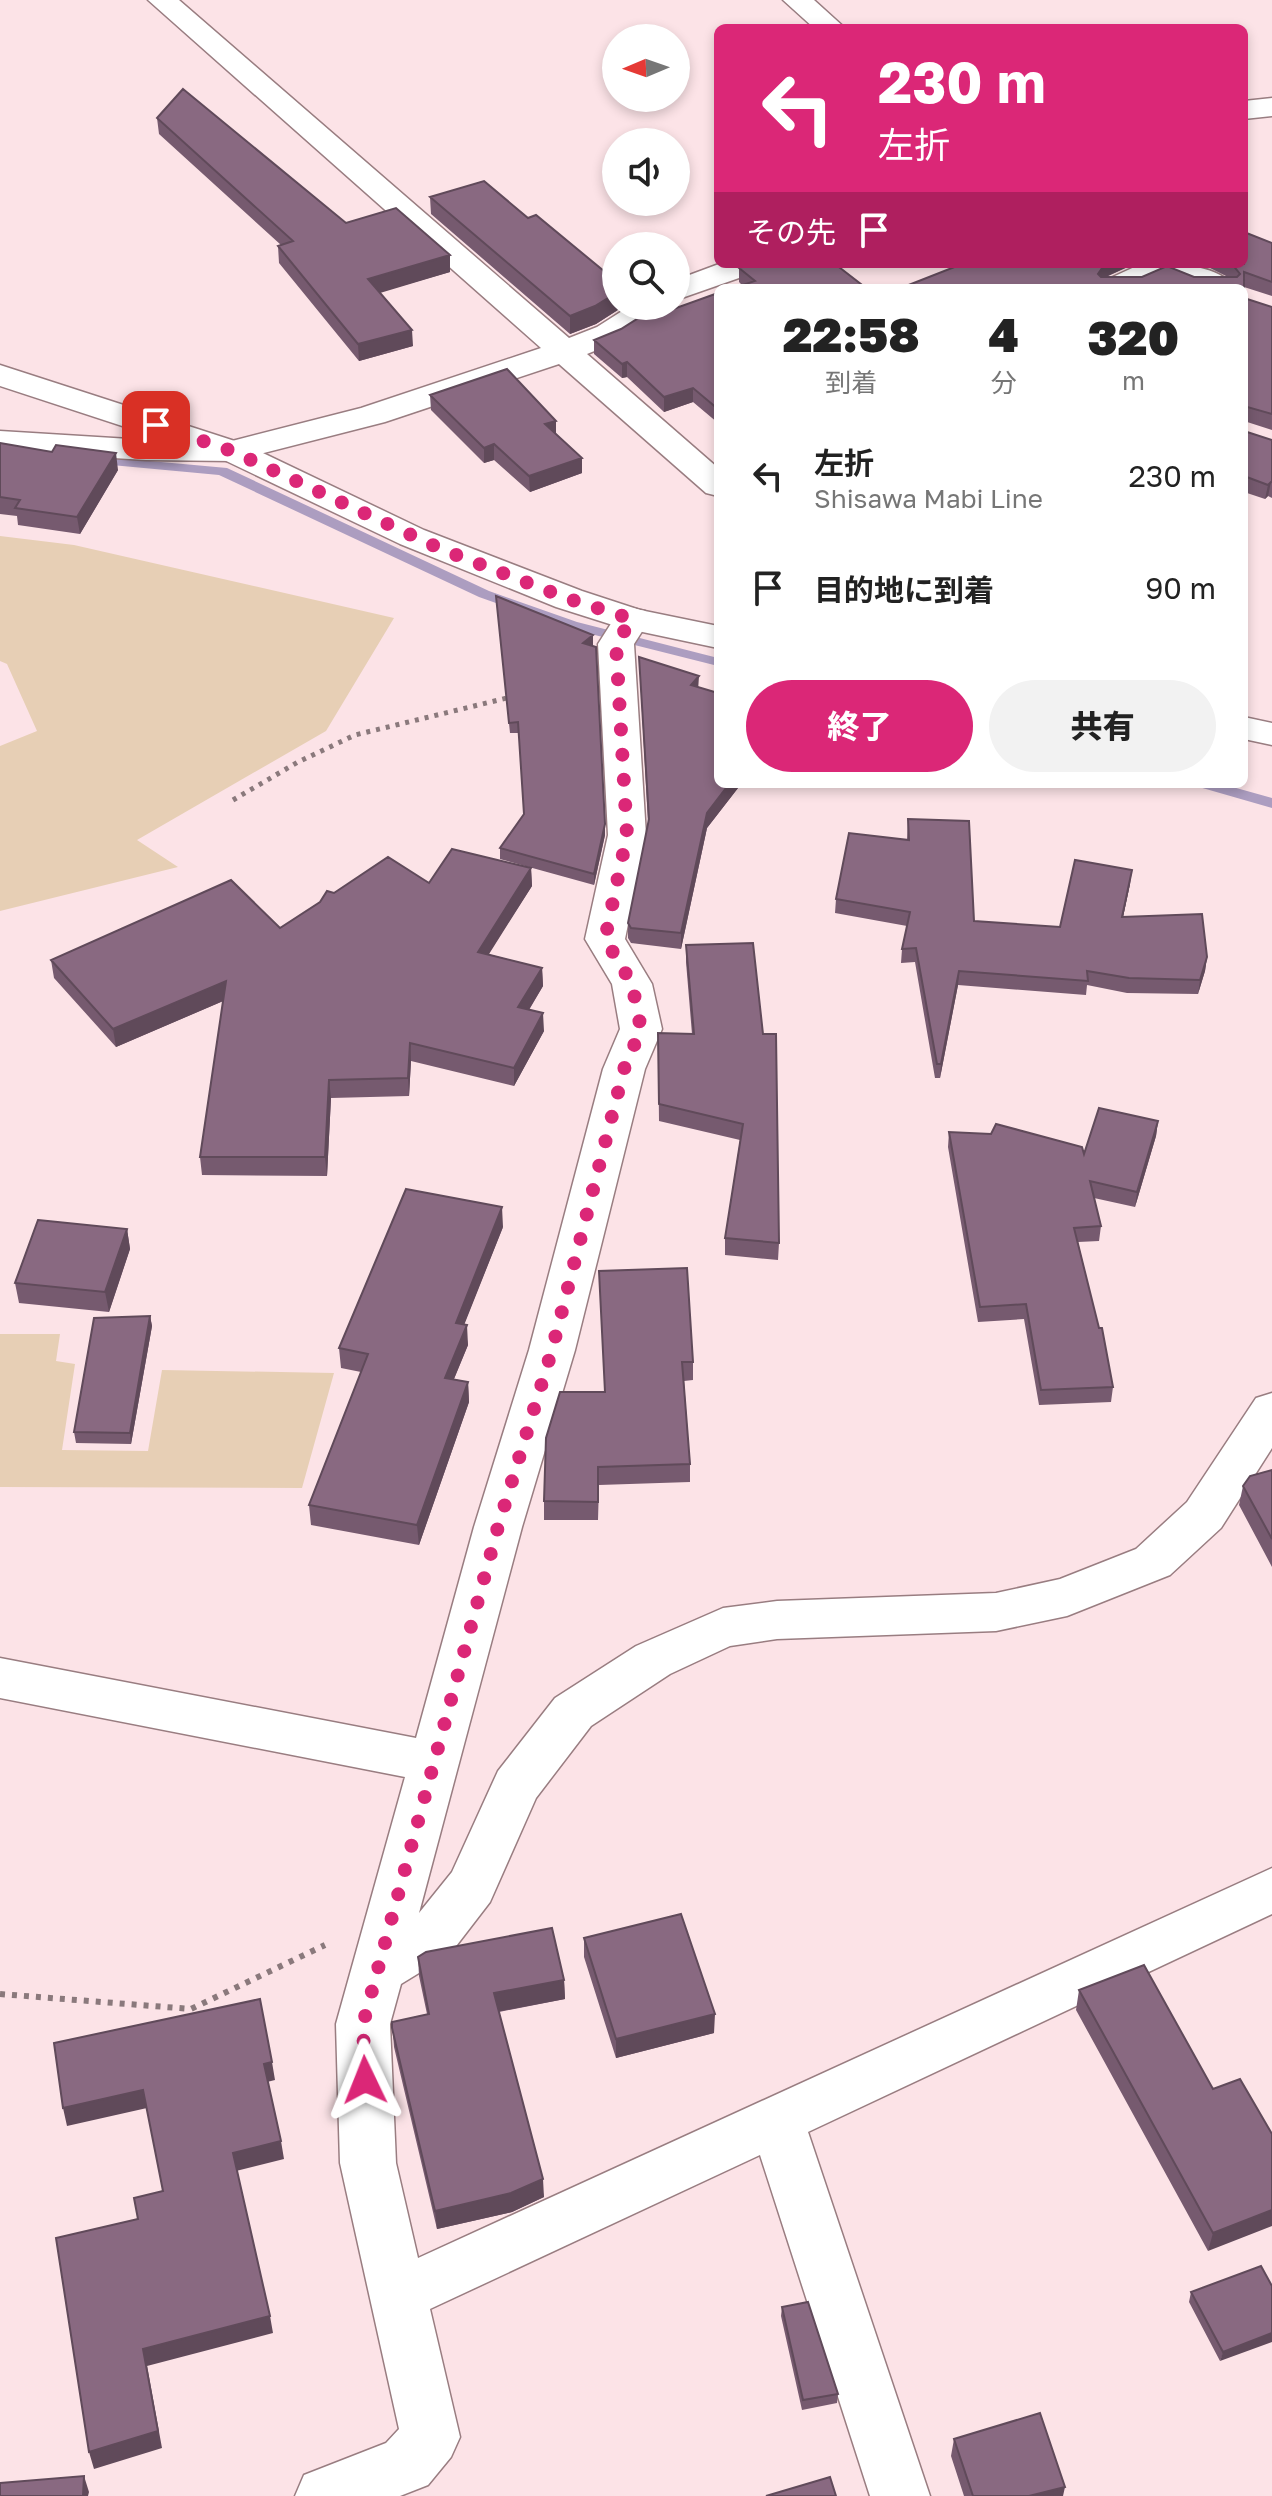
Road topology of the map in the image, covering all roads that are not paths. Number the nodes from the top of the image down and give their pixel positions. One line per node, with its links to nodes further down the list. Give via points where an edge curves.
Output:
1 (162, 0): 13 (street)
2 (797, 0): 3 (street)
3 (826, 24)
4 (1272, 107): 5 (street)
5 (1248, 110)
6 (737, 268): 11 (street)
7 (1158, 268): 9 (street)
8 (1171, 268): 10 (street)
9 (1124, 284)
10 (1209, 284)
11 (690, 286)
12 (630, 320): 13 (street)
13 (566, 351): 16 (street, via 373,415); 17 (street)
14 (0, 375): 16 (street)
15 (0, 441): 16 (street)
16 (232, 451): 18 (street, via 412,537 569,599)
17 (714, 482)
18 (624, 632): 19 (street); 22 (street, via 627,835 605,939 632,984 641,1029 624,1069 552,1350)
19 (714, 637)
20 (1272, 1410): 24 (street, via 1194,1525 1153,1562 1067,1597 996,1612 777,1620 723,1628 653,1660 573,1712 516,1786 472,1886 431,1938)
21 (0, 1678): 22 (street)
22 (434, 1762): 24 (street)
23 (1272, 1890): 25 (street)
24 (377, 1970): 26 (street, via 363,2024 368,2163)
25 (776, 2120): 26 (street); 28 (street)
26 (399, 2295): 27 (street, via 430,2437 407,2464)
27 (325, 2496)
28 (900, 2496)

